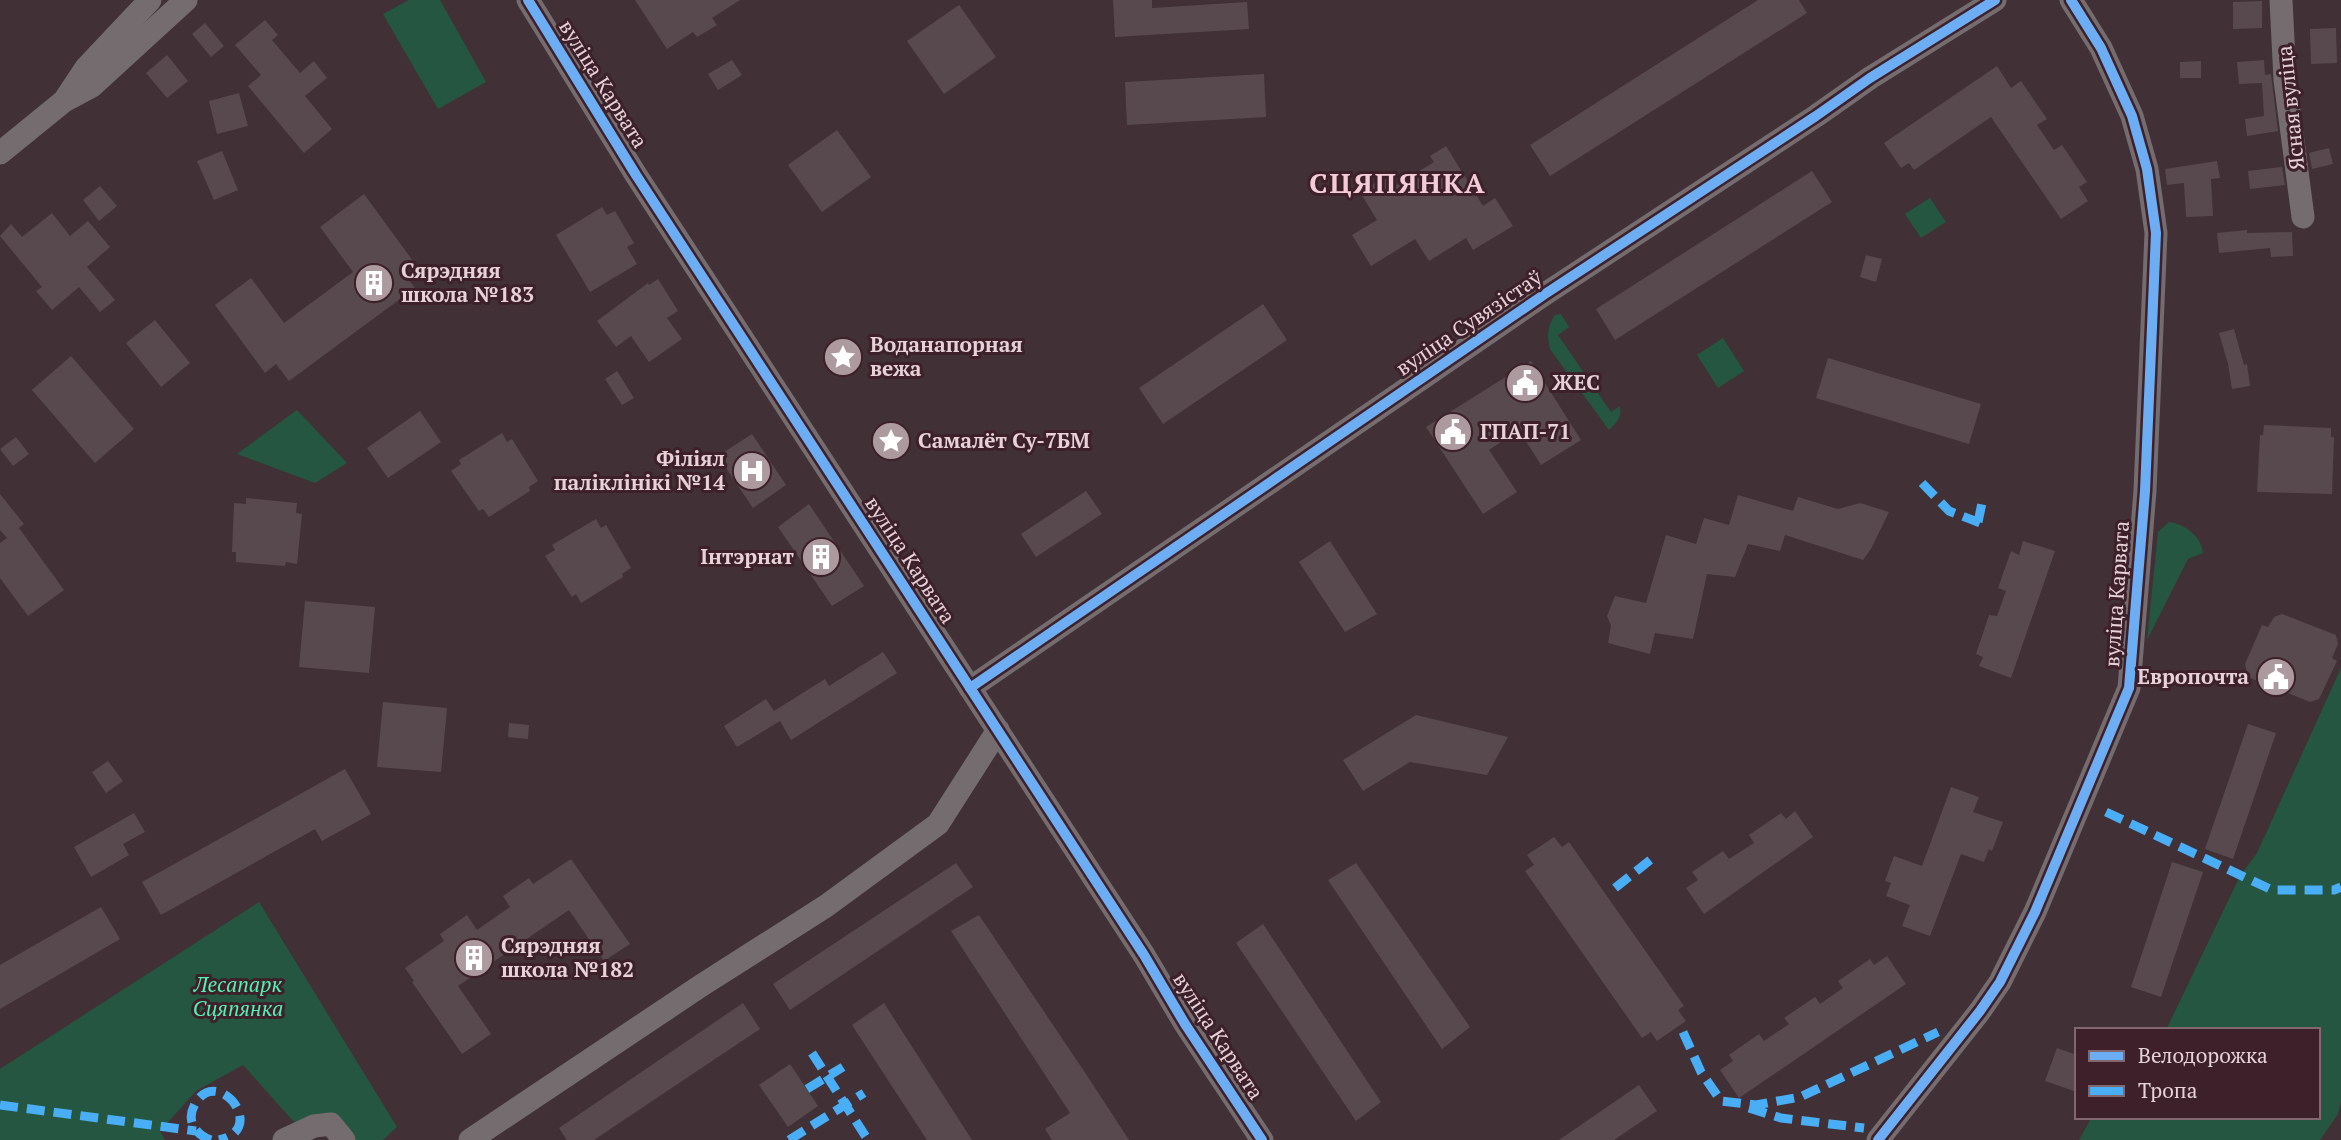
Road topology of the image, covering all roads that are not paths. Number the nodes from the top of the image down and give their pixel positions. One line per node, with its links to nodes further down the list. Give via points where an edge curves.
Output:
1 (150, 0): 7 (street, via 86,68)
2 (186, 0): 7 (street, via 92,86)
3 (528, 0): 10 (street, вуліца Карвата, via 635,175)
4 (1995, 0): 10 (street, вуліца Сувязістаў, via 1545,294)
5 (2071, 0): 16 (street, вуліца Карвата, via 2101,48 2132,116 2147,169 2155,233 2145,491 2129,688 2006,972)
6 (2281, 0): 9 (street, Ясная вуліца, via 2285,80)
7 (64, 101): 8 (street)
8 (0, 153)
9 (2303, 217)
10 (970, 688): 11 (street, вуліца Карвата)
11 (998, 730): 14 (street, via 937,824 826,906); 15 (street, вуліца Карвата)
12 (284, 1140): 13 (street, via 314,1125 331,1124)
13 (344, 1140)
14 (470, 1140)
15 (1262, 1140)
16 (1878, 1140)

